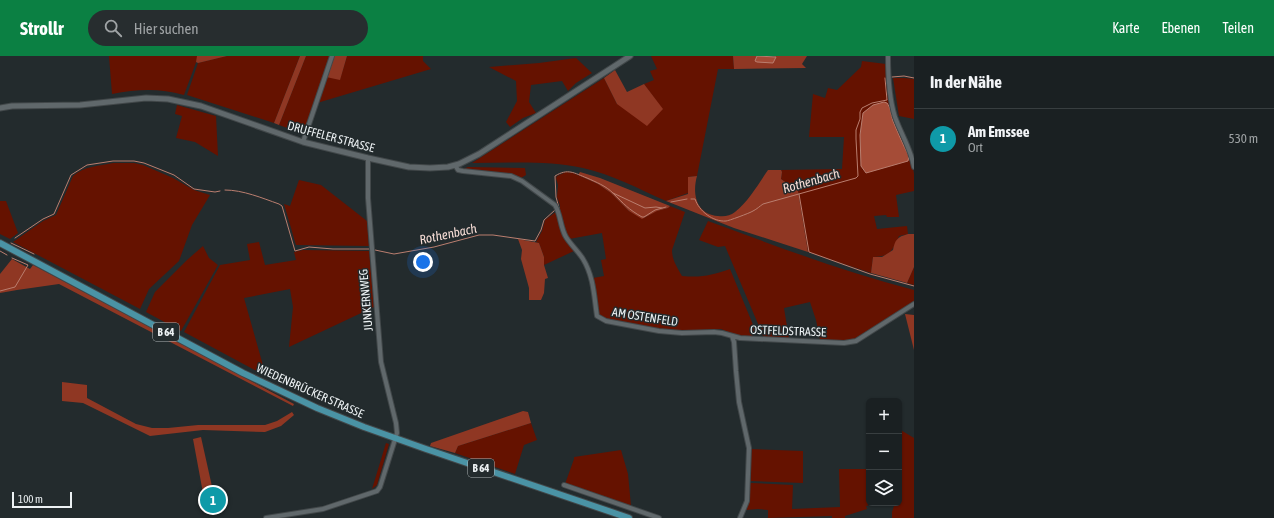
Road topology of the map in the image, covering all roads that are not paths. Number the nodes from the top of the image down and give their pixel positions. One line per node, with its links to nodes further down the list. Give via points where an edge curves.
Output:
1 (332, 56): 5 (street)
2 (630, 56): 7 (street, DRUFFELER STRASSE, via 492,147)
3 (888, 56): 8 (street, via 892,106)
4 (0, 108): 5 (street, DRUFFELER STRASSE, via 80,105 146,98 168,99 201,106)
5 (303, 142): 6 (street, DRUFFELER STRASSE)
6 (368, 158): 7 (street, DRUFFELER STRASSE, via 421,168); 14 (street, JUNKERNWEG, via 368,198 381,362 396,423)
7 (455, 165): 11 (street, AM OSTENFELD, via 462,171 517,178 555,205 565,236 588,268 592,278 597,316 601,319 659,331 722,332)
8 (914, 167)
9 (0, 243): 14 (main road, WIEDENBRÜCKER STRASSE / B 64, via 262,382 334,415)
10 (914, 304): 12 (street, OSTFELDSTRASSE, via 856,341 844,343)
11 (732, 336): 12 (street, AM OSTENFELD); 13 (street)
12 (740, 338): 13 (street, OSTFELDSTRASSE)
13 (734, 342): 19 (street, OSTFELDSTRASSE, via 739,402 748,448 747,501)
14 (395, 438): 16 (street, JUNKERNWEG, via 377,491 323,509); 17 (main road, WIEDENBRÜCKER STRASSE / B 64)
15 (564, 485): 18 (street)
16 (266, 518)
17 (629, 518)
18 (659, 518)
19 (740, 518)

